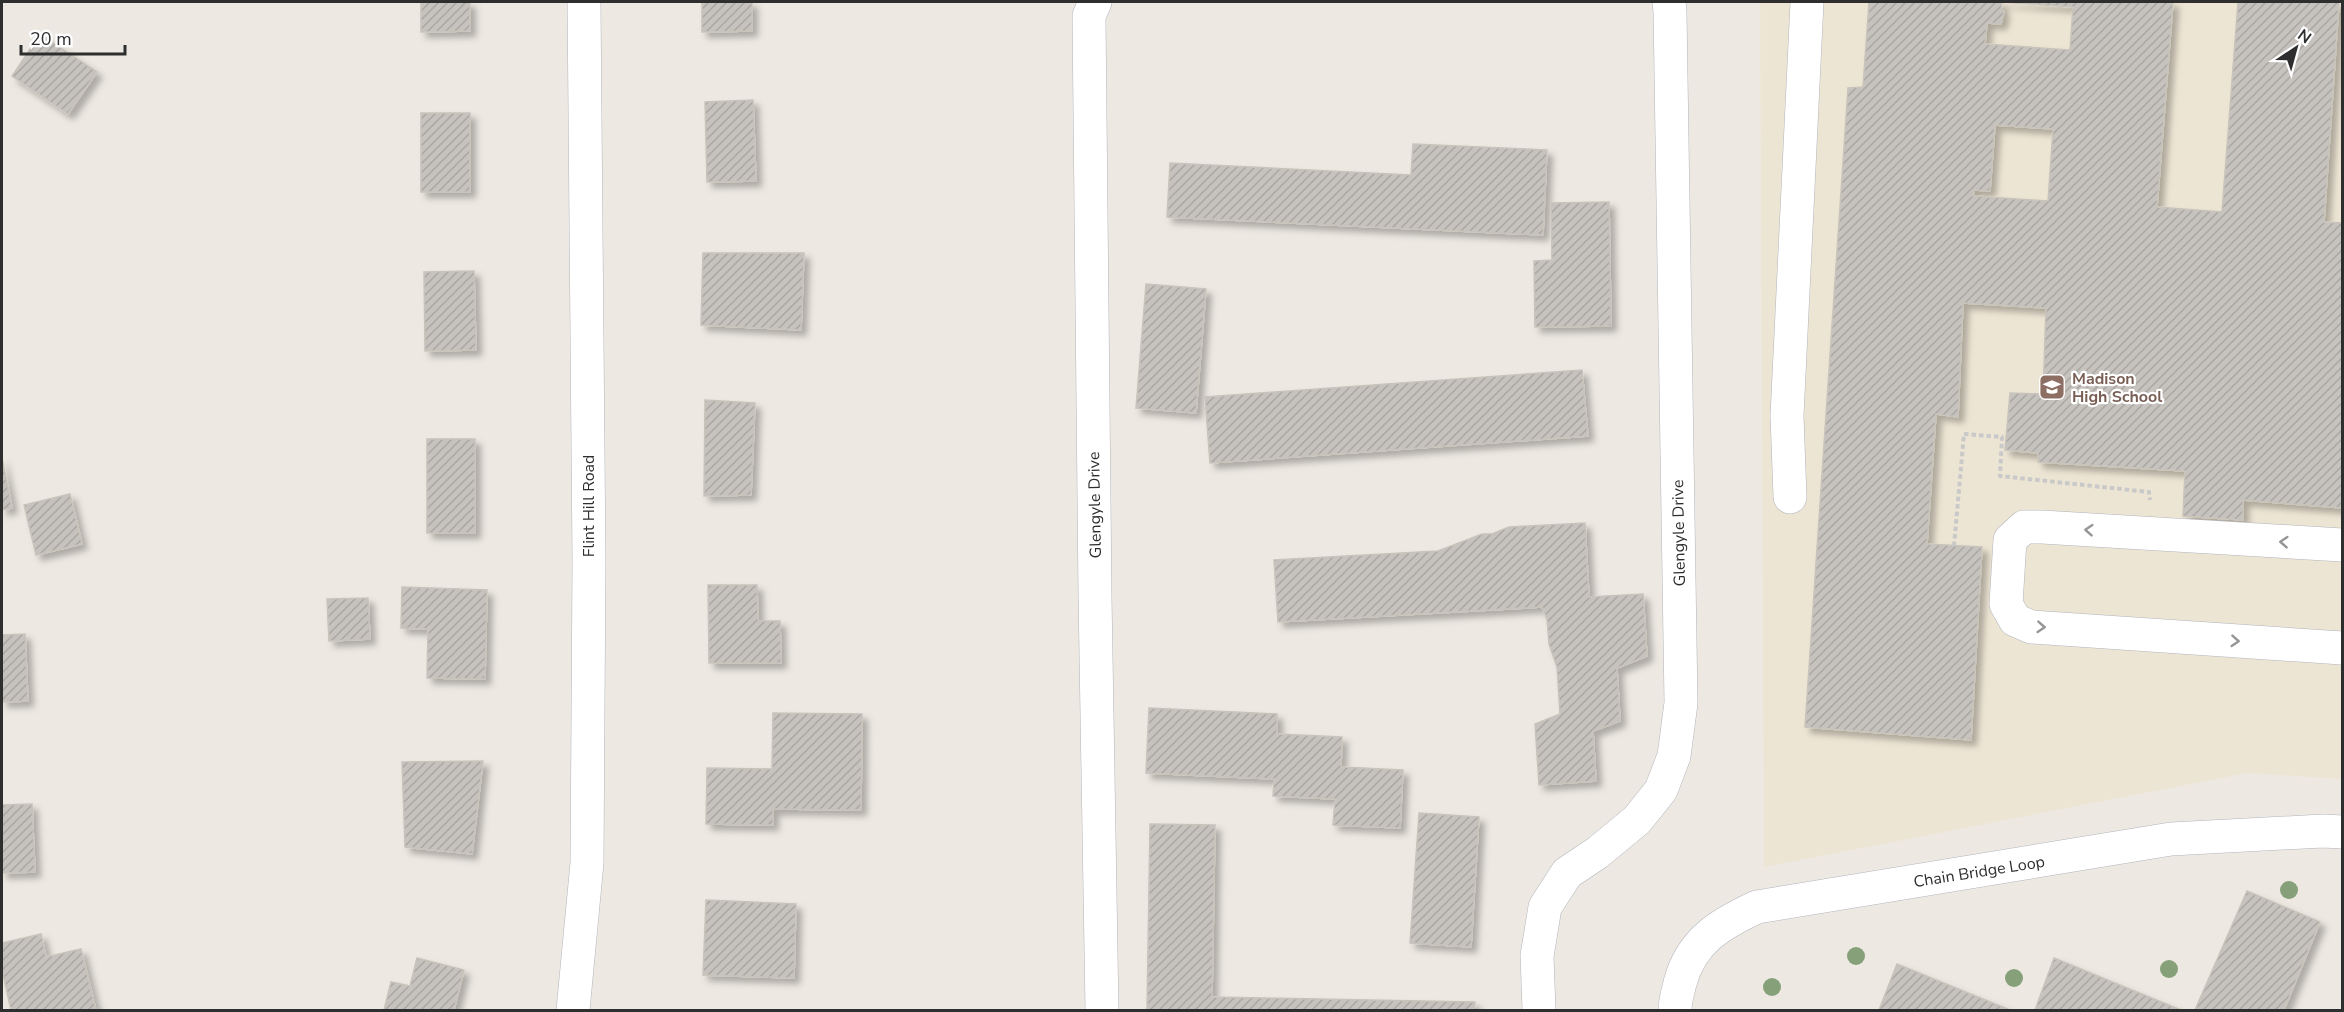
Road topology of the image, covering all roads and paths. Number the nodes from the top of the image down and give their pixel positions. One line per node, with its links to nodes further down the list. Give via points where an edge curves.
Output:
1 (584, 2): 11 (street, Flint Hill Road, via 589,549 587,851)
2 (1095, 2): 12 (street, Glengyle Drive, via 1089,28)
3 (1668, 2): 13 (street, Glengyle Drive, via 1681,703 1674,756 1661,790 1637,820 1567,873 1545,907 1537,956)
4 (1807, 2): 5 (street, via 1787,416)
5 (1790, 497)
6 (2152, 508): 8 (path, via 2149,492 2000,476 2002,437 1964,434)
7 (2343, 545): 9 (street, one-way to 9, via 2024,527 2010,540 2006,604 2015,620 2031,627)
8 (1954, 546)
9 (2343, 648)
10 (2343, 832): 14 (street, Chain Bridge Loop, via 2170,839 1757,907 1725,922 1701,942 1685,965)
11 (573, 1011)
12 (1102, 1011)
13 (1539, 1011)
14 (1676, 1011)

